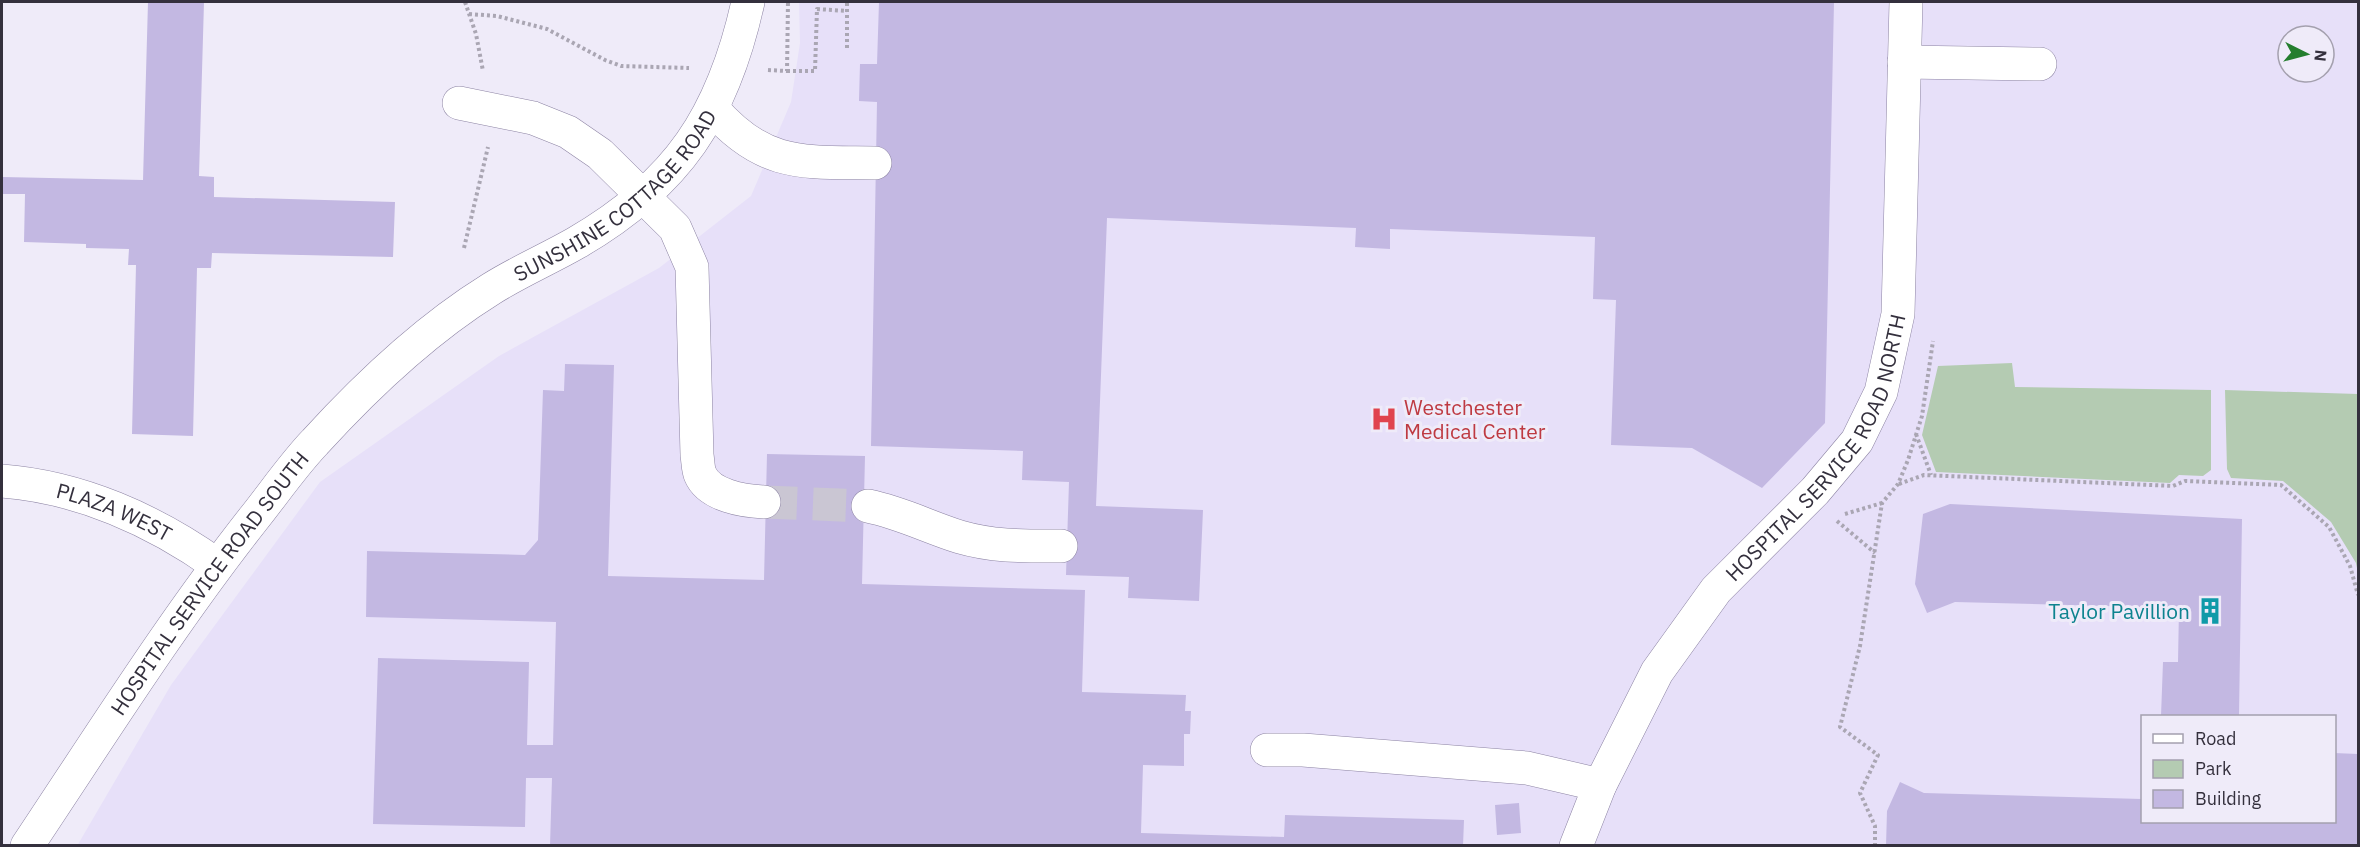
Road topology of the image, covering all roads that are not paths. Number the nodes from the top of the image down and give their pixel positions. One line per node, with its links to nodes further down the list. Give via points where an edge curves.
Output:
1 (747, 2): 6 (street, SUNSHINE COTTAGE ROAD, via 739,43)
2 (1906, 2): 3 (street, HOSPITAL SERVICE ROAD NORTH)
3 (1904, 62): 4 (street); 16 (street, HOSPITAL SERVICE ROAD NORTH, via 1898,314 1881,392 1857,441 1843,458 1704,605 1657,672)
4 (2040, 63)
5 (459, 104): 8 (street, via 533,118 568,132 600,154)
6 (713, 109): 7 (street, via 747,140 789,160); 8 (street, SUNSHINE COTTAGE ROAD, via 671,170)
7 (875, 163)
8 (644, 195): 9 (street, SUNSHINE COTTAGE ROAD, via 578,242 490,289); 11 (street, via 675,228 692,267 700,476 716,490 744,501)
9 (417, 342): 14 (street, HOSPITAL SERVICE ROAD SOUTH, via 312,444)
10 (2, 481): 14 (street, PLAZA WEST, via 72,493 101,503 163,530)
11 (764, 502)
12 (868, 507): 13 (street, via 897,512 958,537 995,546)
13 (1061, 546)
14 (217, 565): 17 (street, HOSPITAL SERVICE ROAD SOUTH)
15 (1267, 750): 16 (street, via 1527,768)
16 (1600, 785): 18 (street, HOSPITAL SERVICE ROAD NORTH)
17 (27, 846)
18 (1576, 846)

